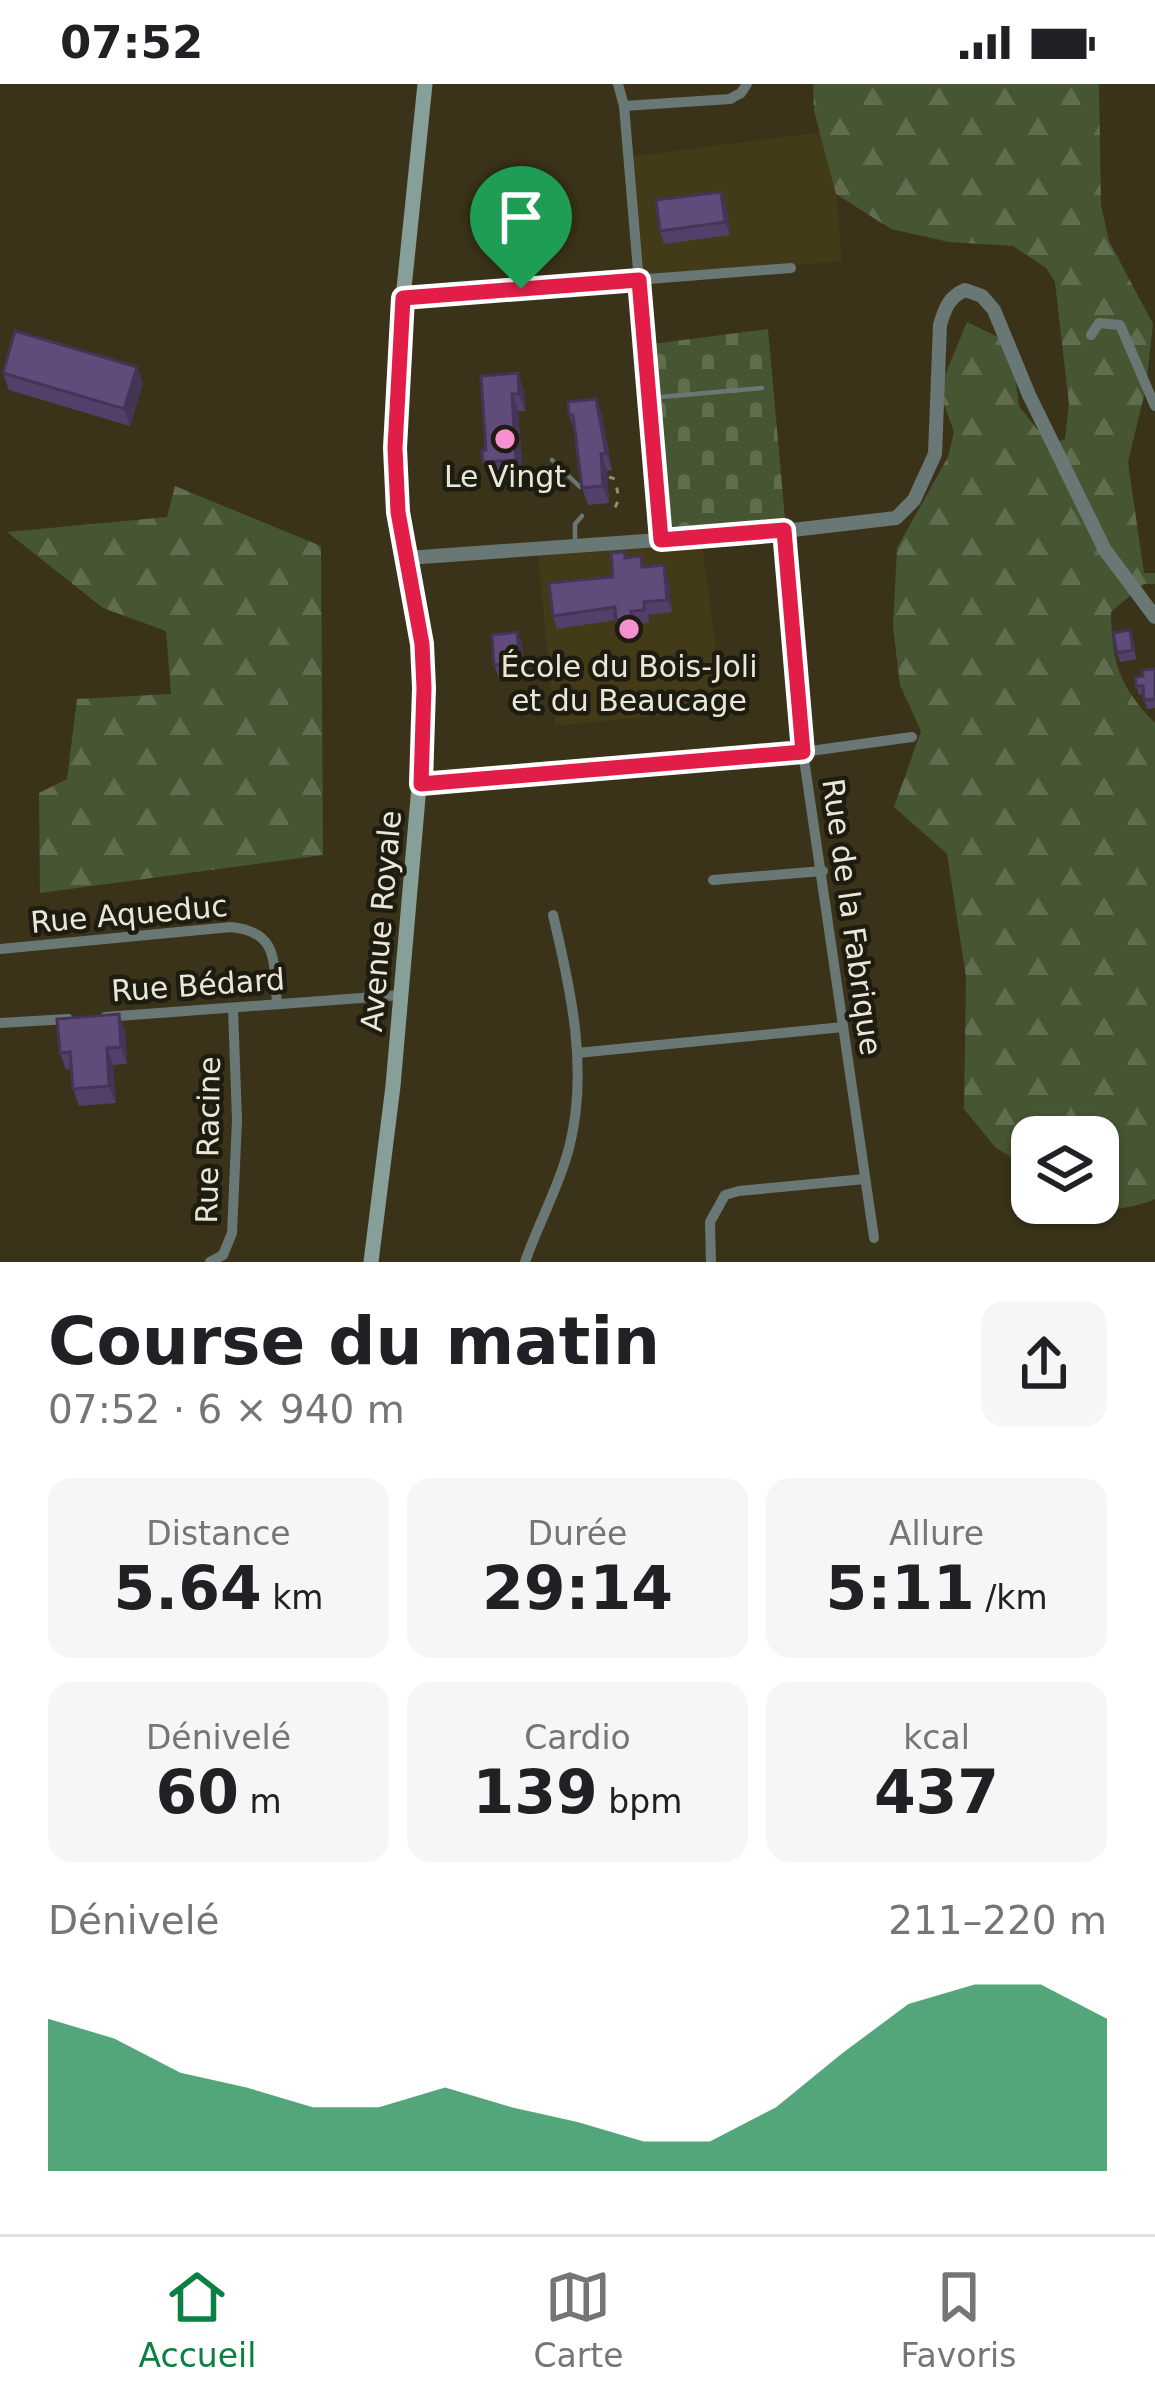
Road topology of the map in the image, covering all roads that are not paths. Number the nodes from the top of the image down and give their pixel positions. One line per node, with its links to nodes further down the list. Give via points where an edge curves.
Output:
1 (425, 84): 7 (main road, Avenue Royale)
2 (618, 84): 4 (street)
3 (747, 84): 4 (street, via 730,98)
4 (624, 106): 6 (street)
5 (791, 268): 6 (street)
6 (639, 280): 7 (street); 10 (street)
7 (403, 298): 18 (main road, Avenue Royale, via 395,448)
8 (1091, 334): 11 (street, via 1099,323 1120,325)
9 (762, 388): 10 (lane)
10 (649, 398): 16 (street)
11 (1155, 406)
12 (552, 460): 13 (lane)
13 (580, 487)
14 (582, 516): 17 (lane, via 574,524)
15 (784, 530): 16 (street); 19 (street, via 876,523 896,518 914,500 935,454 940,325 954,295 965,290 994,310 1105,550); 21 (street, Rue de la Fabrique)
16 (661, 540): 17 (street)
17 (576, 546): 18 (street)
18 (407, 558): 22 (main road, Avenue Royale, via 424,688)
19 (1155, 617)
20 (912, 737): 21 (street)
21 (803, 752): 22 (street); 23 (street, Rue de la Fabrique)
22 (421, 784): 27 (main road, Avenue Royale)
23 (824, 871): 24 (street); 33 (street, Rue de la Fabrique)
24 (713, 880)
25 (553, 915): 34 (street)
26 (0, 949): 28 (street, Rue Aqueduc, via 248,929 272,952)
27 (401, 995): 28 (street, Rue Bédard); 38 (main road, Avenue Royale)
28 (277, 1003): 29 (street, Rue Bédard)
29 (233, 1009): 30 (street, Rue Bédard); 37 (street, Rue Racine, via 232,1234)
30 (96, 1017)
31 (74, 1019): 32 (street, Rue Bédard)
32 (0, 1023)
33 (843, 1027): 34 (street); 35 (street, Rue de la Fabrique)
34 (577, 1053): 39 (street, via 570,1144)
35 (865, 1179): 36 (street, Rue de la Fabrique); 40 (street, via 725,1196 710,1222)
36 (874, 1238)
37 (210, 1262)
38 (371, 1262)
39 (524, 1262)
40 (711, 1262)

